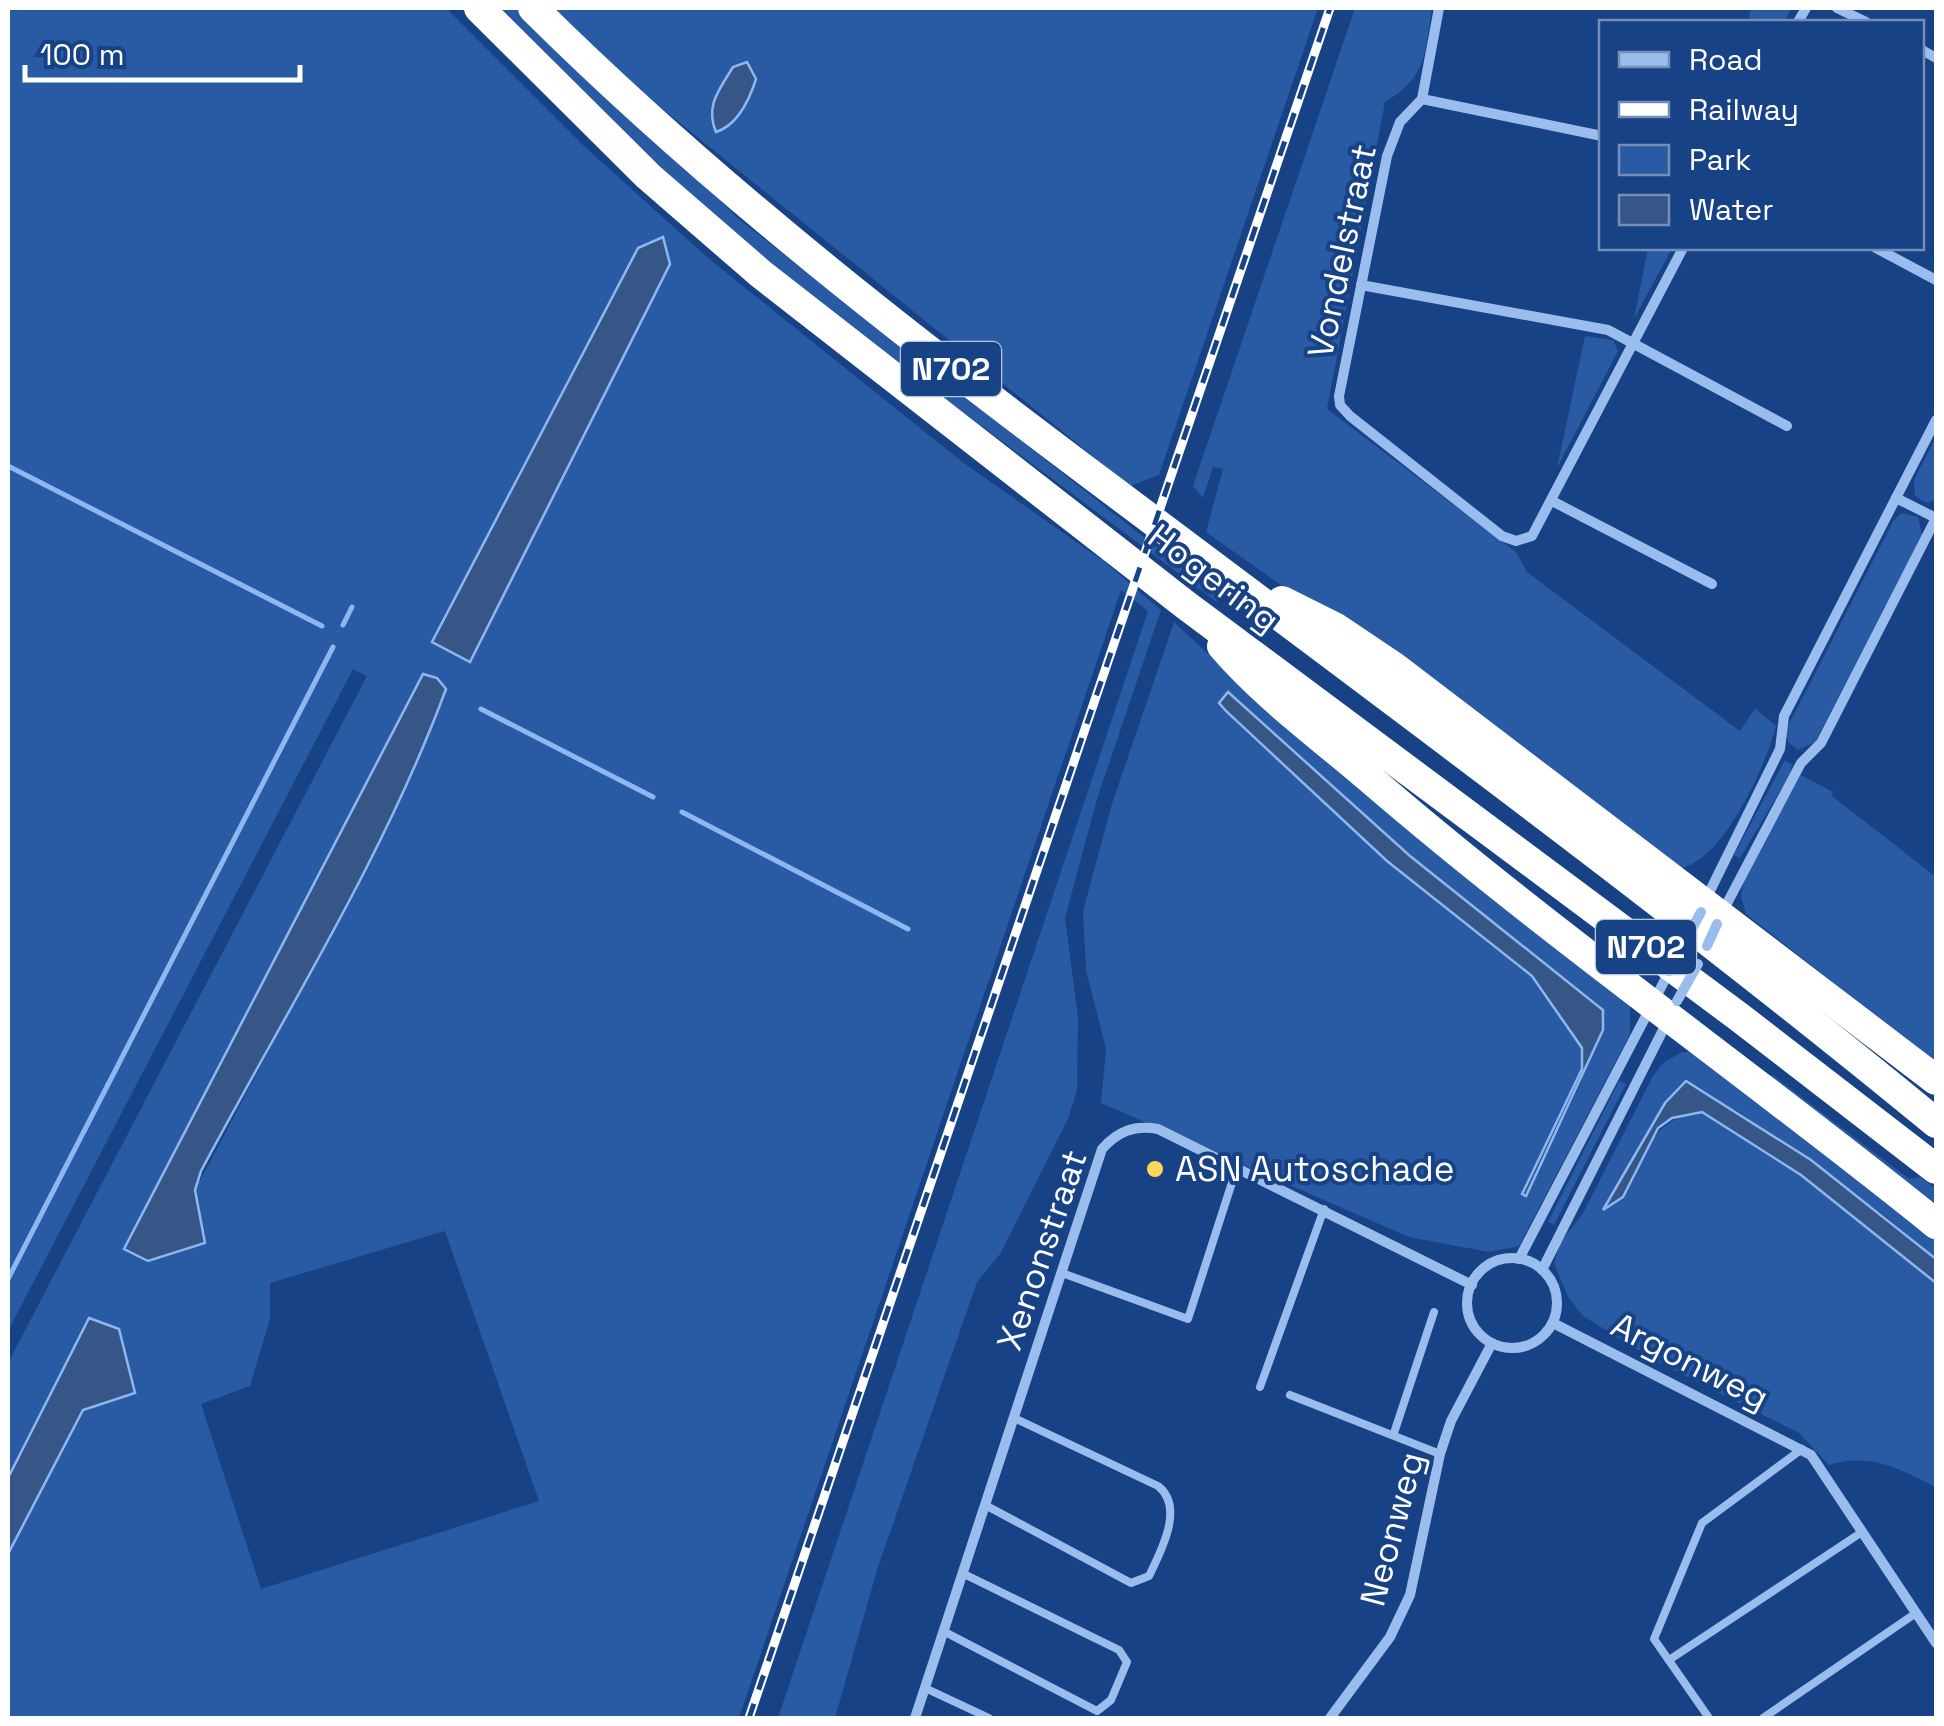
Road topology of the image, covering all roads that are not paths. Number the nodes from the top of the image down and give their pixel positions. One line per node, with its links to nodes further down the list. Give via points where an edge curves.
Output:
1 (478, 8): 20 (highway, Hogering / N702, via 648,176 762,274)
2 (533, 8): 18 (highway, Hogering / N702, via 619,94 751,208)
3 (1439, 8): 6 (street, Vondelstraat)
4 (1836, 8): 5 (street)
5 (1862, 20)
6 (1422, 98): 7 (street); 11 (street, Vondelstraat, via 1400,122 1387,156)
7 (1599, 135)
8 (1682, 250): 12 (street)
9 (1880, 250): 10 (street)
10 (1936, 280)
11 (1361, 285): 12 (street, via 1584,325); 16 (street, Vondelstraat, via 1340,405 1502,536 1532,536)
12 (1634, 342): 14 (street); 16 (street)
13 (1936, 420): 15 (street)
14 (1788, 426)
15 (1896, 498): 17 (street); 21 (street, via 1784,716)
16 (1554, 502): 19 (street)
17 (1936, 518): 22 (street, via 1821,743)
18 (1217, 569): 23 (highway, N702, via 1336,628 1394,667); 26 (highway, Hogering / N702)
19 (1712, 584)
20 (1187, 606): 24 (highway, N702, via 1274,703 1422,826); 28 (highway, Hogering / N702)
21 (1780, 750): 22 (street); 23 (street)
22 (1800, 763): 23 (street)
23 (1710, 915): 24 (street, bridge, via 1698,964); 24 (street, bridge, via 1680,950); 25 (highway, N702)
24 (1666, 1003): 30 (highway, N702); 31 (street); 32 (street)
25 (1936, 1080)
26 (1936, 1123)
27 (1237, 1167): 29 (street, Xenonstraat); 33 (street, Xenonstraat, via 1158,1129 1113,1137 1102,1149); 33 (lane, via 1188,1318)
28 (1936, 1169)
29 (1324, 1209): 34 (street, Xenonstraat); 38 (lane)
30 (1936, 1224)
31 (1519, 1259): 32 (street); 34 (street, via 1496,1261)
32 (1542, 1270): 36 (street, via 1556,1294)
33 (1062, 1273): 40 (street, Xenonstraat)
34 (1472, 1284): 37 (street, via 1470,1318)
35 (1434, 1312): 41 (lane)
36 (1553, 1323): 37 (street, via 1527,1346); 42 (street, Argonweg)
37 (1492, 1344): 43 (street, Neonweg)
38 (1260, 1387)
39 (1290, 1395): 41 (lane)
40 (1014, 1418): 44 (street, Xenonstraat); 44 (lane, via 1158,1486 1170,1497 1172,1513 1149,1576 1131,1583)
41 (1394, 1433): 43 (lane)
42 (1802, 1449): 45 (street, Argonweg); 50 (lane, Argonweg, via 1702,1523 1654,1639)
43 (1440, 1454): 54 (street, Neonweg, via 1410,1594 1390,1637)
44 (985, 1505): 46 (street, Xenonstraat)
45 (1862, 1532): 47 (street, Argonweg); 50 (lane)
46 (962, 1573): 48 (street, Xenonstraat); 48 (lane, via 1119,1650 1126,1662 1111,1700 1097,1711)
47 (1916, 1613): 49 (street, Argonweg); 56 (lane)
48 (943, 1631): 51 (street, Xenonstraat)
49 (1936, 1642)
50 (1669, 1660): 55 (lane, Argonweg)
51 (925, 1688): 52 (street, Xenonstraat); 53 (lane)
52 (915, 1718)
53 (989, 1718)
54 (1330, 1718)
55 (1709, 1718)
56 (1763, 1718)

